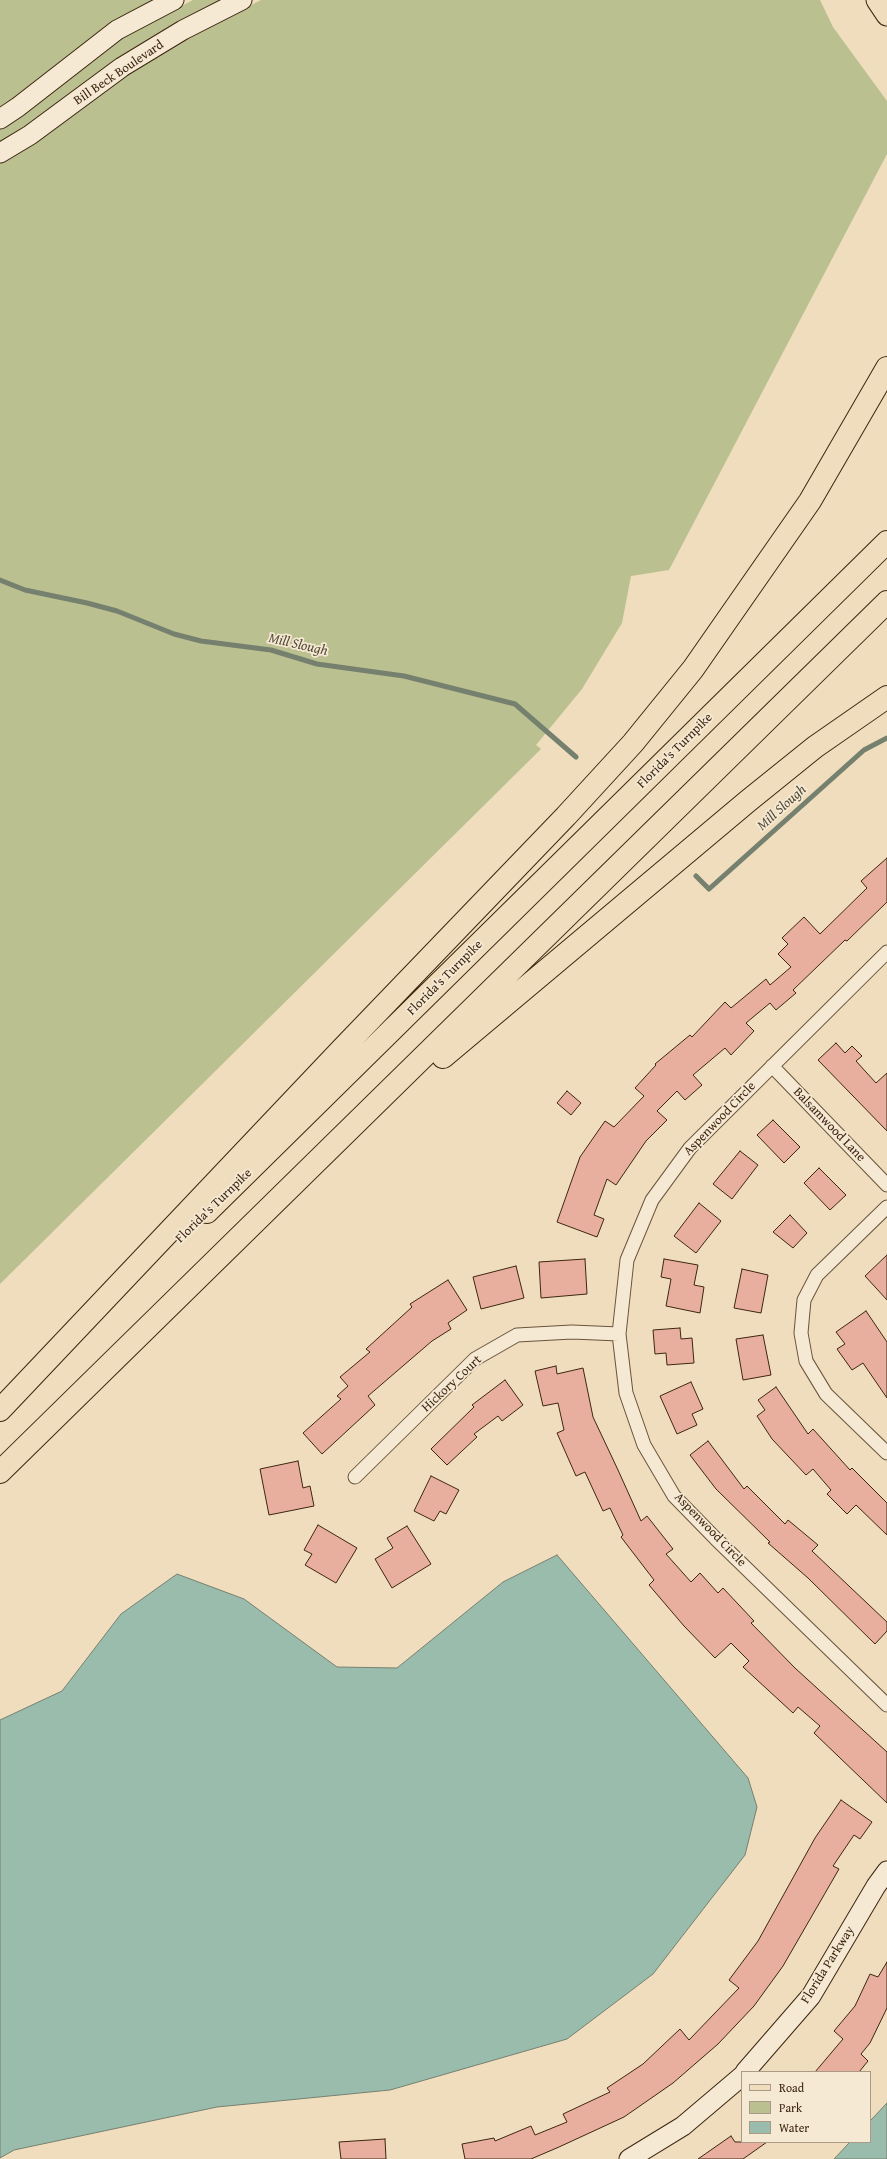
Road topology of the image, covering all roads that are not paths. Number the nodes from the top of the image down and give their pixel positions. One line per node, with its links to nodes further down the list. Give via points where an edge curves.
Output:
1 (174, 0): 5 (street, via 117,30)
2 (877, 0): 4 (main road)
3 (239, 1): 6 (street, Bill Beck Boulevard, via 183,30 122,68 30,135)
4 (887, 15)
5 (0, 119)
6 (0, 153)
7 (887, 368): 17 (highway, via 810,501 693,669 633,743)
8 (887, 542): 17 (highway, Florida's Turnpike, via 248,1172)
9 (887, 602): 13 (highway)
10 (887, 697): 13 (highway, via 815,747 447,1053)
11 (887, 952): 12 (street, Aspenwood Circle)
12 (772, 1066): 14 (street, Balsamwood Lane); 16 (street, Aspenwood Circle, via 690,1148 652,1200 627,1260)
13 (362, 1118): 19 (highway)
14 (887, 1185)
15 (887, 1208): 18 (street, via 817,1276 804,1300 801,1333 806,1361 826,1394)
16 (619, 1334): 20 (street, Hickory Court, via 572,1332 516,1336 475,1359); 21 (street, Aspenwood Circle, via 626,1393 644,1445 674,1496)
17 (0, 1412)
18 (887, 1453)
19 (0, 1472)
20 (355, 1477)
21 (887, 1705)
22 (887, 1871): 23 (street, Florida Parkway, via 811,1996)
23 (746, 2071)
24 (741, 2077): 25 (street, via 683,2126)
25 (629, 2159)

